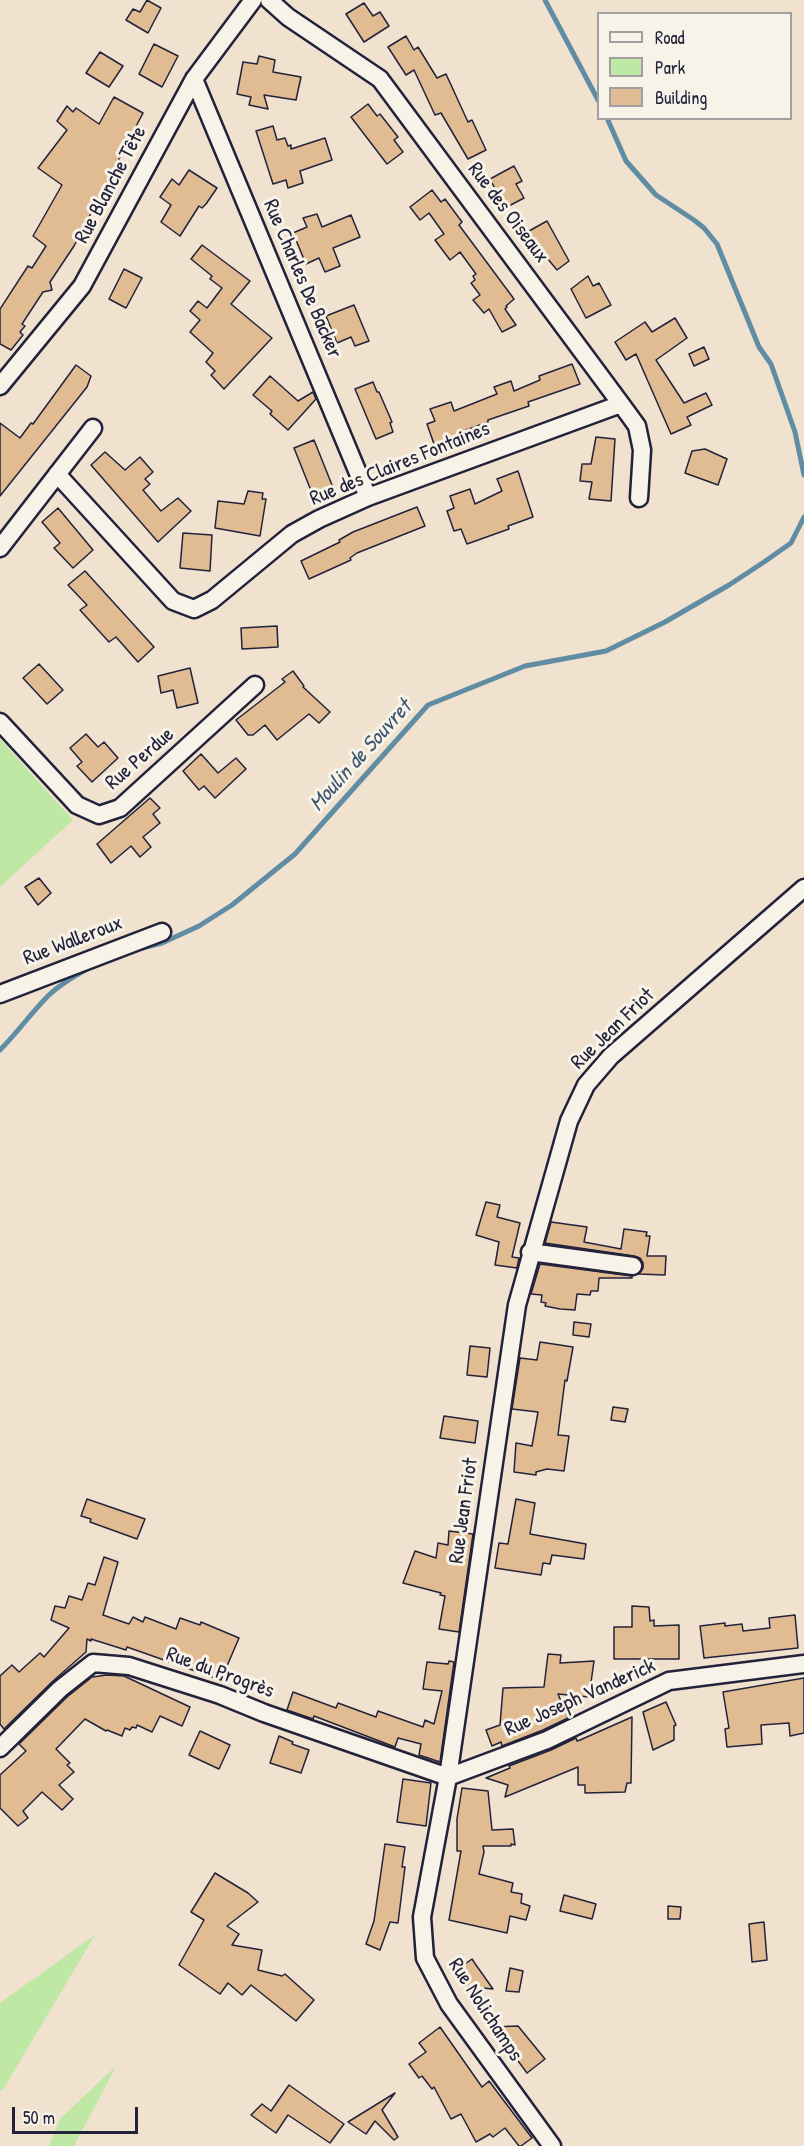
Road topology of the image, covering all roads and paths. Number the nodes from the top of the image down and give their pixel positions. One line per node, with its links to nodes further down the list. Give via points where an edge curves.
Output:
1 (253, 0): 3 (street, Rue Blanche Tête)
2 (268, 0): 5 (street, Rue des Oiseaux, via 380,80)
3 (194, 79): 4 (street, Rue Blanche Tête, via 82,286); 8 (street, Rue Charles De Backer)
4 (0, 386)
5 (621, 404): 8 (street, Rue des Claires Fontaines); 9 (street, Rue des Oiseaux, via 637,426 642,450)
6 (93, 428): 7 (street)
7 (57, 474): 8 (street, Rue des Claires Fontaines, via 173,601 194,609 212,600 292,534); 10 (street)
8 (368, 497)
9 (639, 498)
10 (0, 548)
11 (255, 685): 12 (street, Rue Perdue, via 120,808 99,815 77,805)
12 (0, 722)
13 (804, 888): 16 (street, Rue Jean Friot, via 611,1056 586,1084 569,1121)
14 (162, 932): 15 (street, Rue Walleroux)
15 (0, 994)
16 (530, 1252): 17 (street); 20 (street, Rue Jean Friot, via 517,1305)
17 (633, 1266)
18 (804, 1664): 20 (street, Rue Joseph Vanderick, via 669,1681 547,1740)
19 (0, 1748): 20 (street, Rue du Progrès, via 60,1689 93,1663 129,1666 220,1695)
20 (448, 1777): 21 (street, Rue Nolichamps, via 422,1917 425,1958 449,2004)
21 (552, 2146)

